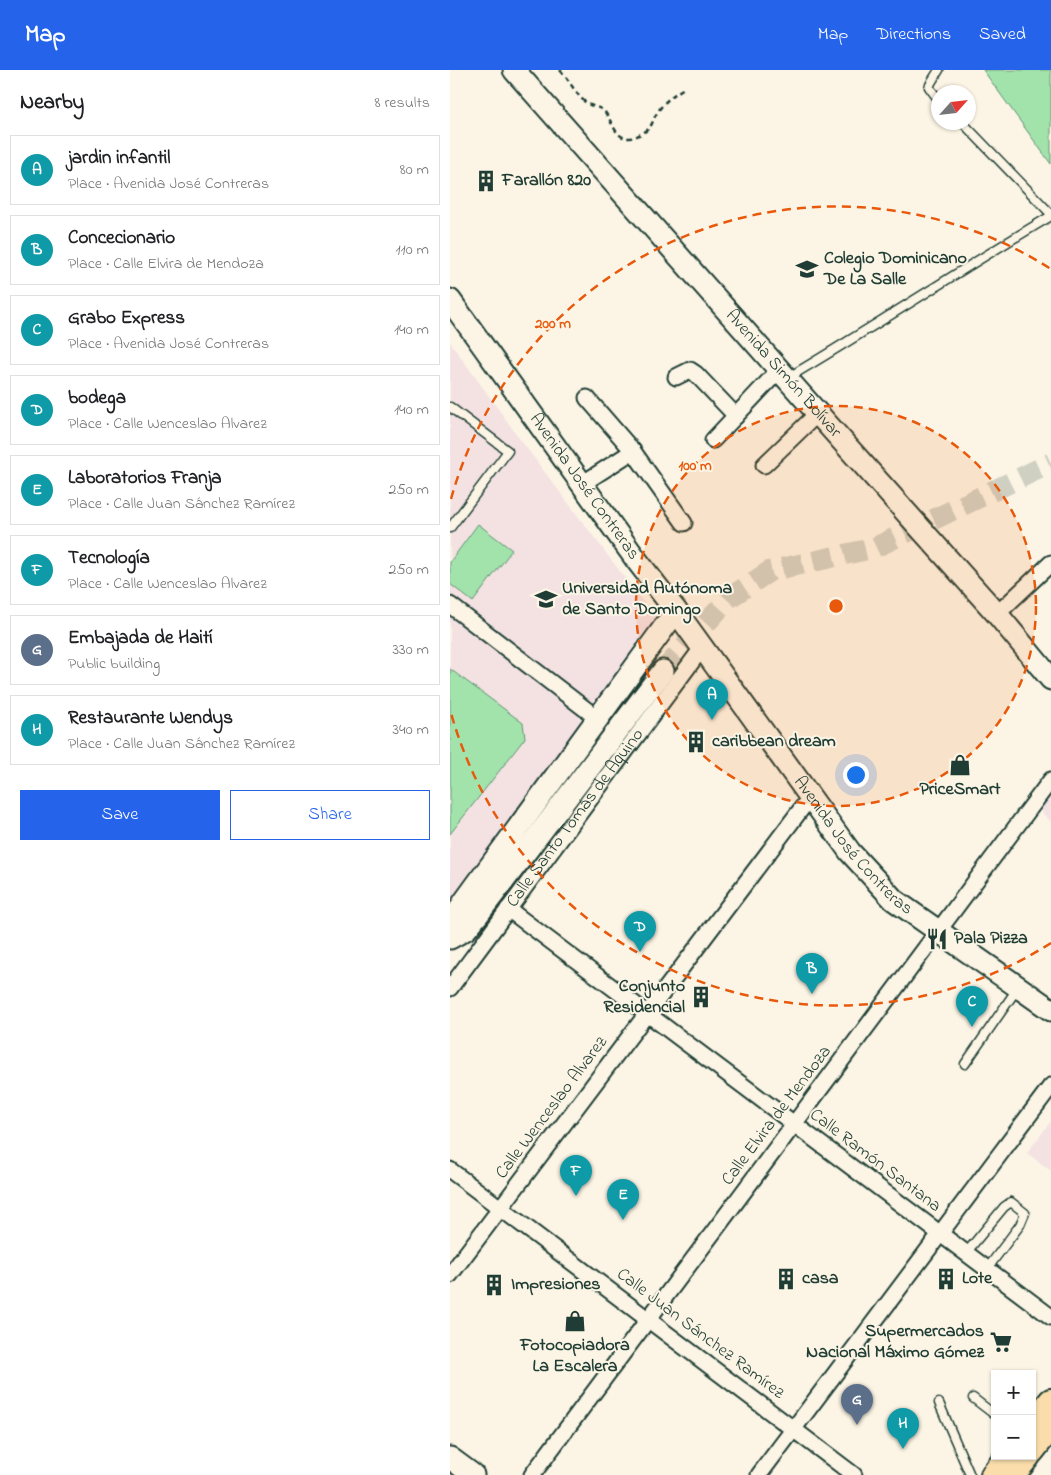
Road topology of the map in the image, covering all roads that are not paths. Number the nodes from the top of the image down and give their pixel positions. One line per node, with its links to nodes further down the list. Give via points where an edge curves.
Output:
1 (514, 70): 7 (main road, Avenida Simón Bolívar)
2 (939, 70): 3 (lane)
3 (931, 88)
4 (970, 130): 5 (lane)
5 (1051, 215): 7 (lane, via 830,353)
6 (450, 300): 16 (main road, Avenida José Contreras)
7 (783, 374): 11 (main road, Avenida Simón Bolívar); 12 (street)
8 (676, 377): 12 (street, via 690,370)
9 (587, 398): 14 (street)
10 (450, 407): 18 (lane, via 508,451)
11 (818, 413): 15 (street); 22 (main road, Avenida Simón Bolívar)
12 (736, 416): 13 (street)
13 (713, 440)
14 (633, 452): 16 (street); 17 (street)
15 (764, 465)
16 (582, 484): 21 (main road, Avenida José Contreras)
17 (684, 523)
18 (450, 528)
19 (1051, 562): 22 (street)
20 (450, 605): 26 (street)
21 (676, 611): 23 (main road, Avenida José Contreras); 26 (main road)
22 (997, 614): 25 (main road, Avenida Simón Bolívar)
23 (702, 648): 28 (main road, Avenida José Contreras); 29 (street, Calle Santo Tomás de Aquino)
24 (663, 671): 32 (main road, via 480,912 466,929)
25 (1051, 679)
26 (597, 718): 30 (main road)
27 (1051, 780): 31 (street, Calle Elvira de Mendoza)
28 (811, 796): 31 (main road, Avenida José Contreras, via 872,878 894,900); 36 (street, Calle Wenceslao Alvarez)
29 (508, 909): 34 (street, Calle Santo Tomás de Aquino); 36 (street, Calle Ramón Santana)
30 (450, 926)
31 (939, 931): 33 (main road, Avenida José Contreras); 39 (street, Calle Elvira de Mendoza)
32 (450, 938)
33 (1018, 987): 35 (main road, Avenida José Contreras); 37 (lane)
34 (450, 988)
35 (1051, 1010)
36 (647, 1013): 39 (street, Calle Ramón Santana); 41 (street, Calle Wenceslao Alvarez)
37 (965, 1064)
38 (1051, 1086): 42 (street)
39 (794, 1124): 42 (street, Calle Ramón Santana); 47 (street, Calle Elvira de Mendoza)
40 (450, 1170): 41 (street, Calle Juan Sánchez Ramírez)
41 (501, 1208): 45 (street, Calle Wenceslao Alvarez); 47 (street, Calle Juan Sánchez Ramírez)
42 (940, 1233): 43 (street, Calle Ramón Santana); 54 (street)
43 (966, 1253): 44 (street, Calle Ramón Santana); 44 (lane, via 1004,1207 1012,1202 1025,1213)
44 (987, 1268): 46 (street, Calle Ramón Santana)
45 (450, 1276)
46 (1051, 1317)
47 (648, 1320): 54 (street, Calle Juan Sánchez Ramírez); 60 (street, Calle Elvira de Mendoza)
48 (973, 1398): 51 (lane)
49 (1051, 1401): 52 (main road)
50 (939, 1403): 63 (lane)
51 (994, 1415)
52 (1036, 1420)
53 (1051, 1427): 55 (main road)
54 (794, 1428): 61 (street); 62 (street, Calle Juan Sánchez Ramírez)
55 (1036, 1446)
56 (450, 1458): 59 (main road)
57 (1005, 1460): 64 (main road)
58 (1025, 1460): 65 (main road)
59 (473, 1475)
60 (532, 1475)
61 (759, 1475)
62 (854, 1475)
63 (970, 1475)
64 (993, 1475)
65 (1013, 1475)

